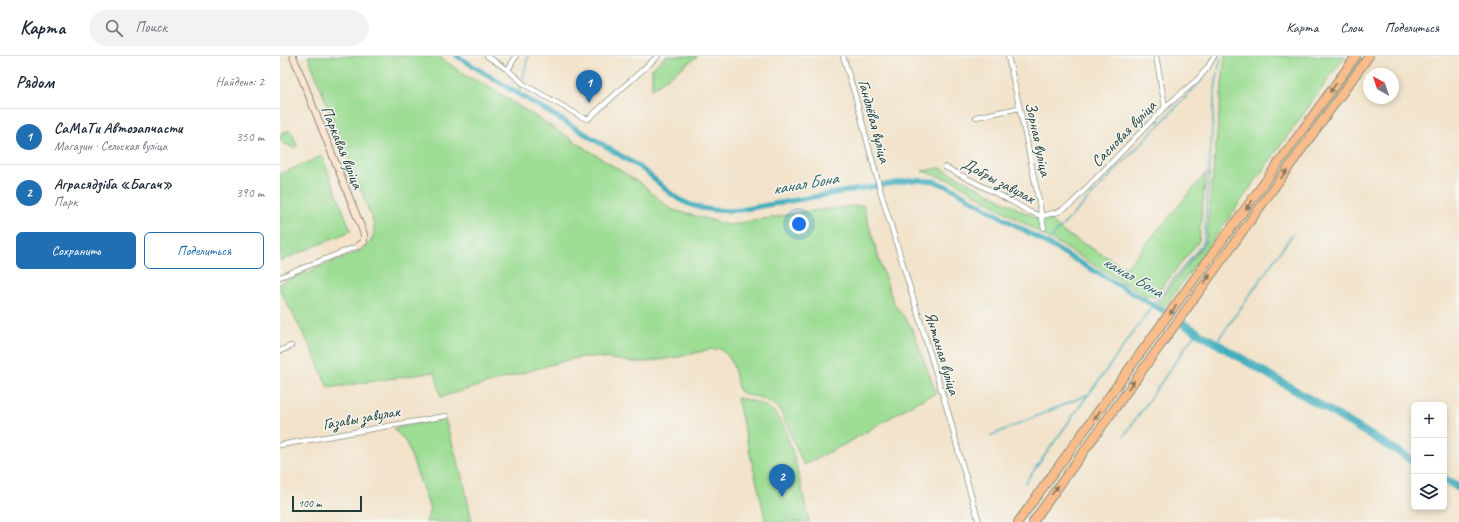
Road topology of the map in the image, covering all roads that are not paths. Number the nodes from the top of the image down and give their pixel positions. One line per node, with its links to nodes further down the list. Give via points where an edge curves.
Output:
1 (293, 56): 19 (street, Паркавая вуліца, via 364,234 364,242)
2 (486, 56): 11 (street)
3 (516, 56): 11 (street)
4 (658, 56): 11 (street, via 588,119 525,85)
5 (843, 56): 16 (street, Гандлёвая вуліца)
6 (1008, 56): 13 (street, Зорная вуліца)
7 (1156, 56): 12 (street)
8 (1214, 56): 12 (street, Сасновая вуліца, via 1198,79)
9 (1356, 56): 26 (highway, one-way to 26)
10 (1369, 56): 27 (highway, one-way to 10)
11 (508, 70)
12 (1165, 106): 17 (street, Сасновая вуліца, via 1071,204 1058,212)
13 (1019, 108): 14 (street); 17 (street, Зорная вуліца)
14 (976, 117)
15 (945, 167): 17 (street, Добры завулак)
16 (880, 193): 25 (street, Янтаная вуліца, via 951,422)
17 (1042, 216): 18 (street, Зорная вуліца)
18 (1044, 228)
19 (358, 246): 20 (street)
20 (280, 277)
21 (291, 346): 22 (street)
22 (280, 351)
23 (446, 416): 24 (street, Газавы завулак)
24 (280, 445)
25 (979, 522)
26 (1018, 522)
27 (1033, 522)

